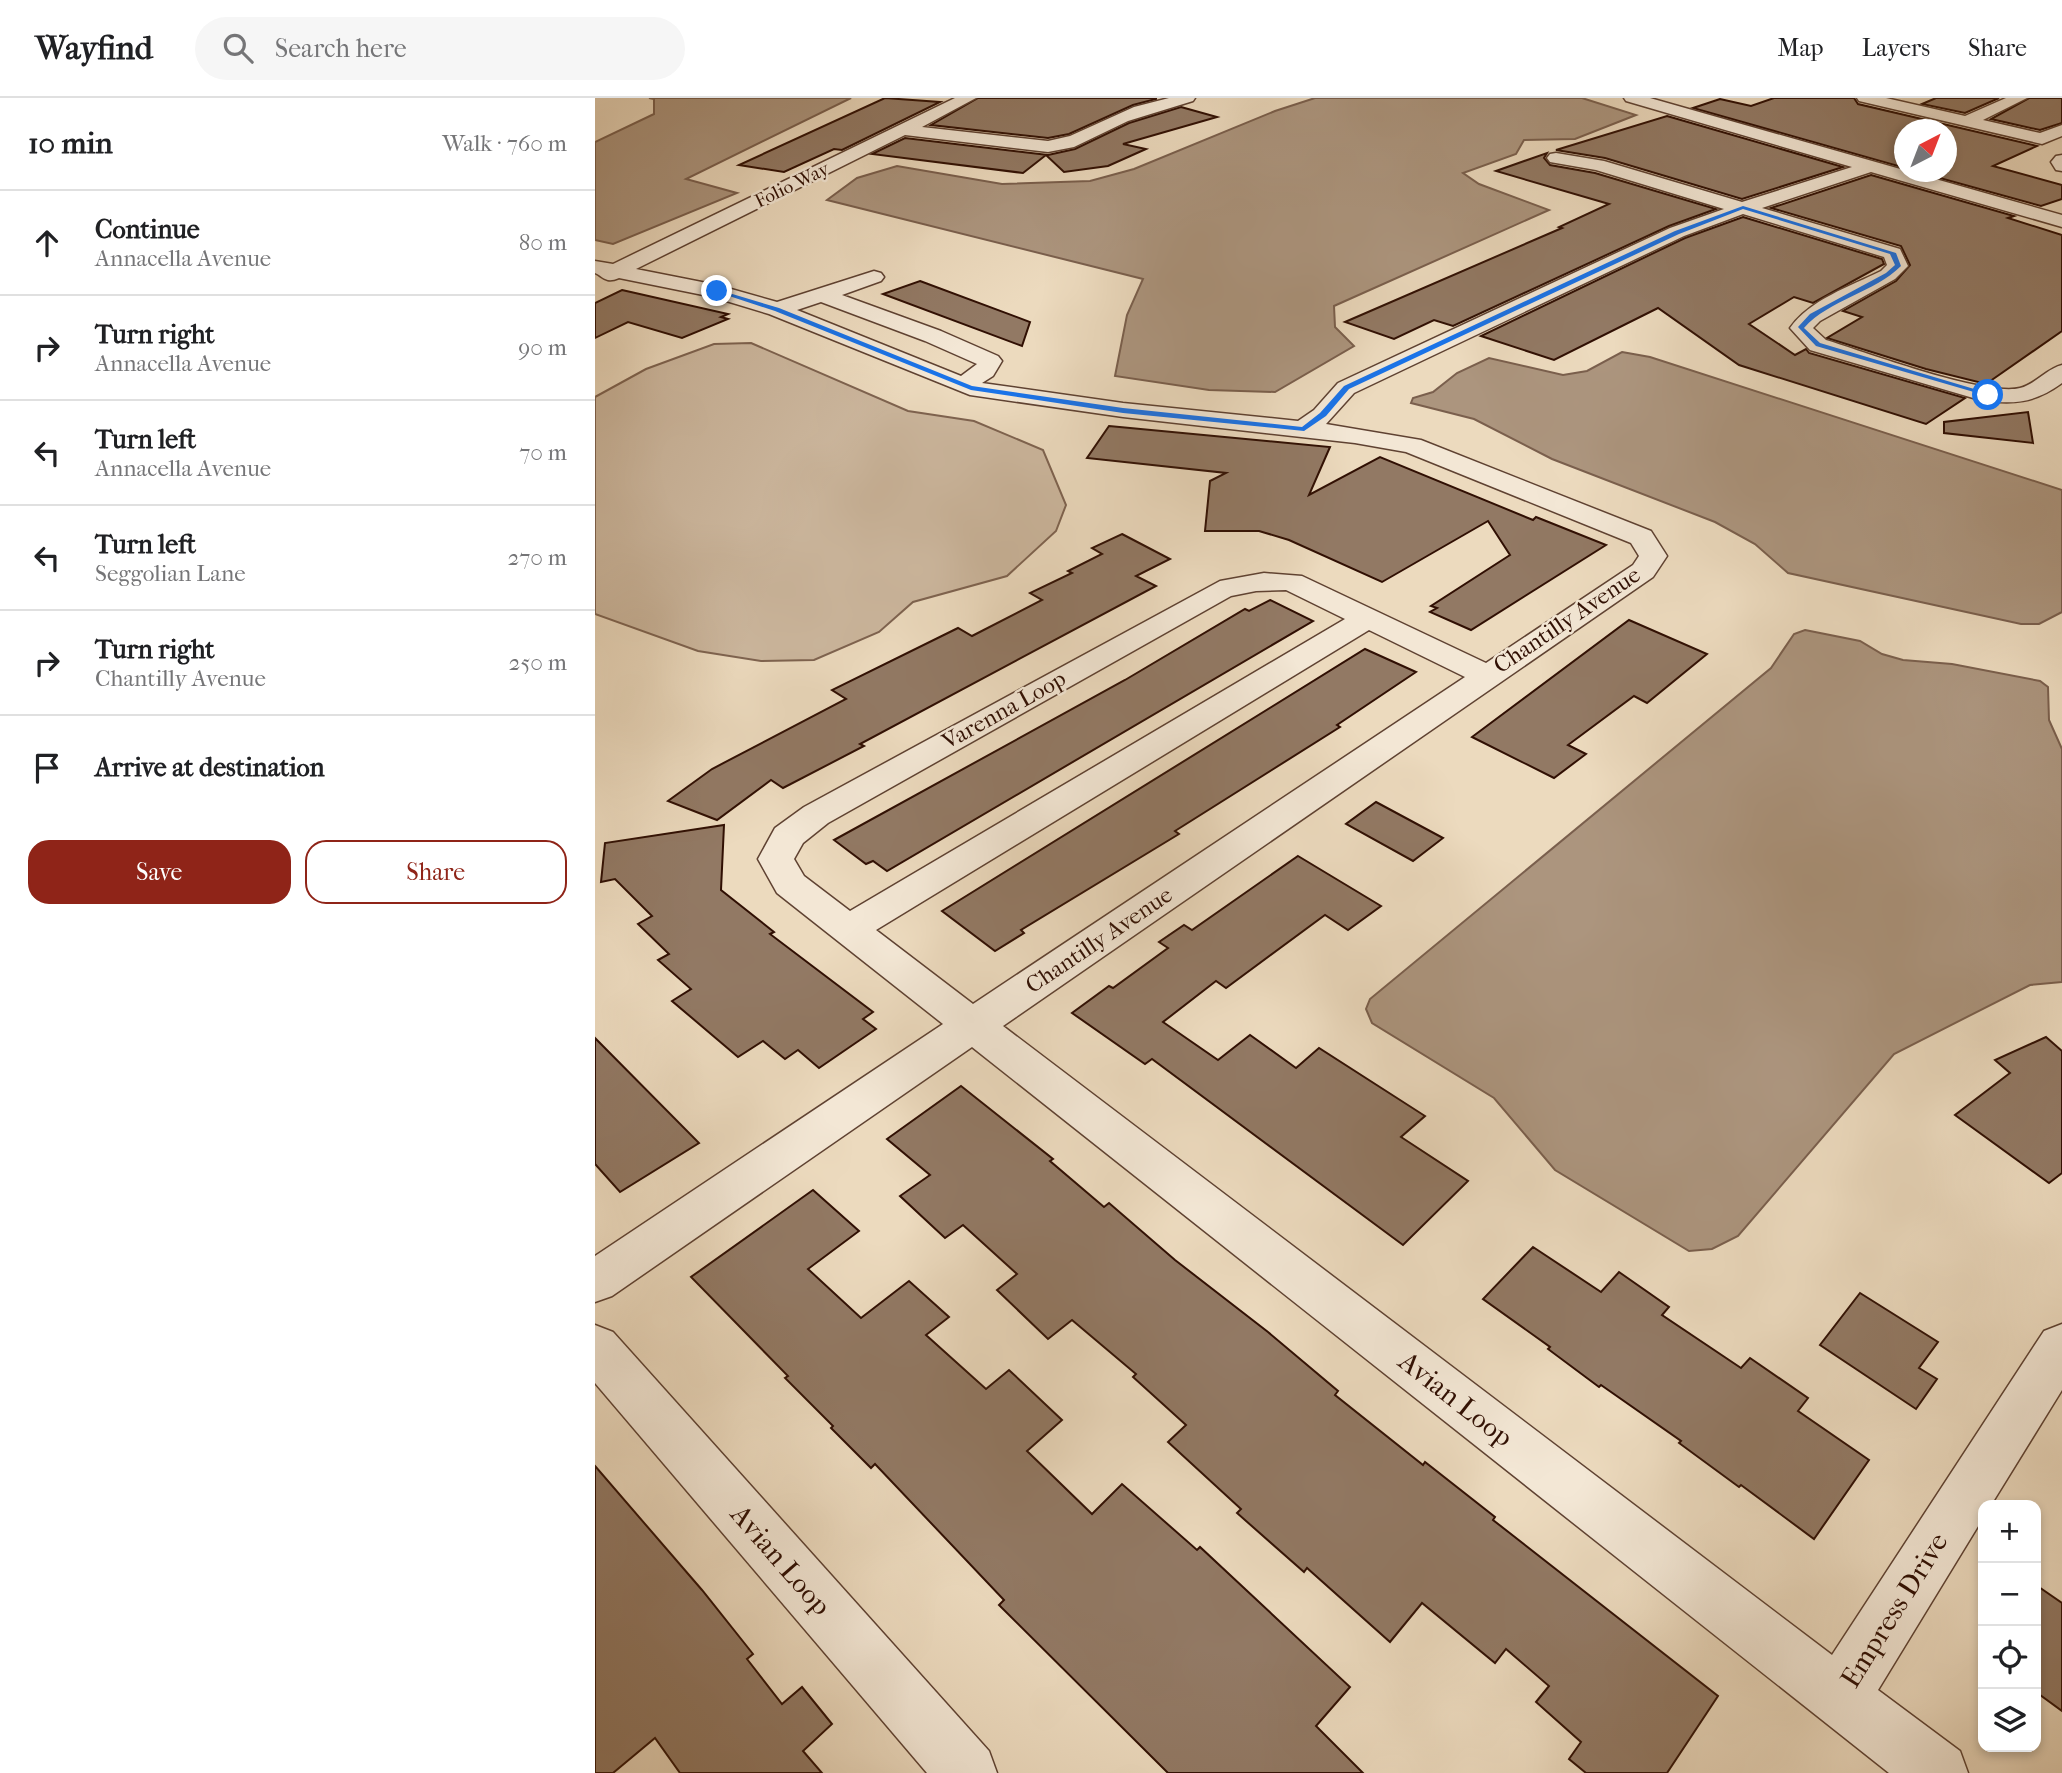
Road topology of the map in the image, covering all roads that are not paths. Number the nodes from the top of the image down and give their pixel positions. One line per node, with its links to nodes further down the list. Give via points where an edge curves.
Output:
1 (968, 98): 8 (street, Folio Way)
2 (1187, 98): 8 (street, via 1131,114 1073,143 1055,147)
3 (1865, 98): 6 (street)
4 (2019, 98): 7 (street)
5 (1644, 99): 12 (street)
6 (1901, 101): 7 (street)
7 (1965, 122): 9 (street, via 2042,139)
8 (903, 130): 16 (street, Folio Way)
9 (2062, 130)
10 (1556, 158): 14 (street, via 1598,164)
11 (2062, 160): 13 (street)
12 (1872, 166): 14 (street); 15 (street)
13 (2062, 166)
14 (1743, 208): 20 (street, via 1893,253 1898,266 1888,275 1812,316 1801,328 1818,345 1988,395 2020,396); 22 (street, via 1677,232 1346,388)
15 (2062, 221)
16 (602, 273): 19 (street, Chantilly Avenue, via 717,291)
17 (874, 277): 18 (street)
18 (822, 295): 19 (street); 21 (street, via 990,361 985,372)
19 (777, 309): 21 (street, Chantilly Avenue)
20 (2062, 372)
21 (962, 385): 22 (street, Chantilly Avenue, via 1123,411)
22 (1304, 429): 24 (street, Chantilly Avenue, via 1412,445 1641,537 1653,556 1643,571)
23 (1368, 618): 24 (street, Varenna Loop); 25 (street); 25 (street, Varenna Loop, via 1292,582 1235,574 1209,597 816,815 788,836 776,859 790,884)
24 (1486, 675): 26 (street, Chantilly Avenue)
25 (849, 929): 26 (street, Varenna Loop)
26 (974, 1025): 27 (street, Chantilly Avenue); 30 (street, Avian Loop)
27 (595, 1282)
28 (2062, 1346): 30 (street, Empress Drive)
29 (595, 1348): 31 (street, Avian Loop)
30 (1839, 1698): 32 (street, Avian Loop)
31 (967, 1773)
32 (1938, 1773)

